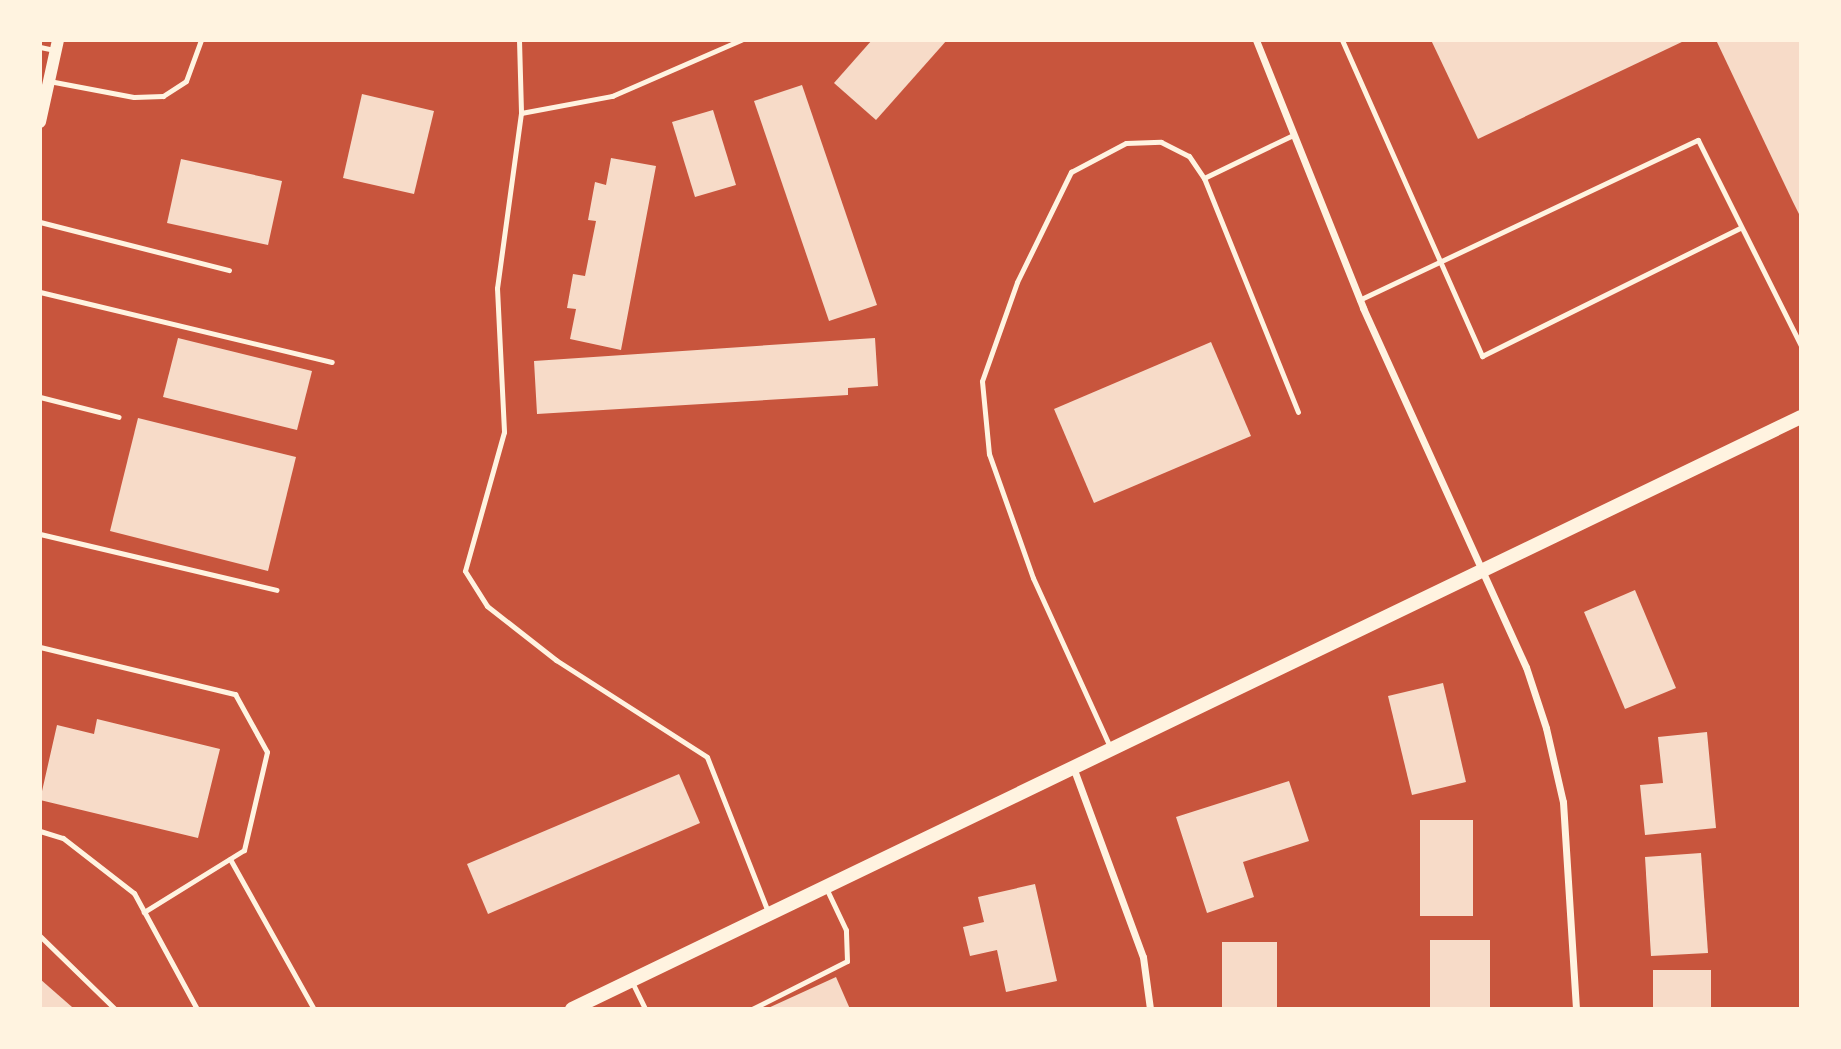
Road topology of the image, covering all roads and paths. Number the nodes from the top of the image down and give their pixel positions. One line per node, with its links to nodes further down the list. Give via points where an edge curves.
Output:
1 (201, 40): 8 (lane, via 186,81 163,96 134,97)
2 (519, 40): 9 (lane)
3 (741, 40): 9 (lane, via 612,96)
4 (1256, 40): 11 (street)
5 (1342, 40): 15 (lane)
6 (57, 45): 7 (lane); 8 (street)
7 (40, 47)
8 (49, 81): 10 (street)
9 (521, 113): 35 (lane, via 497,288 504,432 465,571 487,606 556,660 707,757)
10 (40, 122)
11 (1293, 135): 12 (lane); 18 (street)
12 (1205, 178): 22 (lane); 29 (lane, via 1189,156 1161,142 1126,143 1071,172 1017,282 982,381 989,454 1033,578)
13 (40, 222): 16 (lane)
14 (1740, 228): 15 (lane, via 1698,140); 15 (lane, via 1482,356); 19 (lane)
15 (1440, 266): 18 (lane)
16 (229, 270)
17 (40, 292): 20 (lane)
18 (1359, 300): 26 (street)
19 (1801, 346)
20 (332, 362)
21 (40, 397): 23 (lane)
22 (1298, 412)
23 (119, 416)
24 (1801, 417): 26 (main road)
25 (40, 534): 27 (lane)
26 (1479, 575): 29 (main road); 45 (street, via 1526,667 1563,802)
27 (276, 590)
28 (40, 647): 32 (lane, via 235,694 267,752 244,850)
29 (1111, 749): 30 (main road)
30 (1072, 766): 33 (main road); 44 (street, via 1143,957)
31 (40, 831): 34 (lane, via 63,838 134,893)
32 (230, 859): 34 (lane); 40 (lane)
33 (827, 890): 35 (main road); 43 (lane, via 846,930 847,961)
34 (144, 912): 39 (lane)
35 (771, 919): 37 (main road)
36 (40, 936): 38 (lane)
37 (633, 984): 41 (main road); 42 (lane)
38 (115, 1009)
39 (197, 1009)
40 (314, 1009)
41 (572, 1009)
42 (645, 1009)
43 (751, 1009)
44 (1150, 1009)
45 (1576, 1009)

